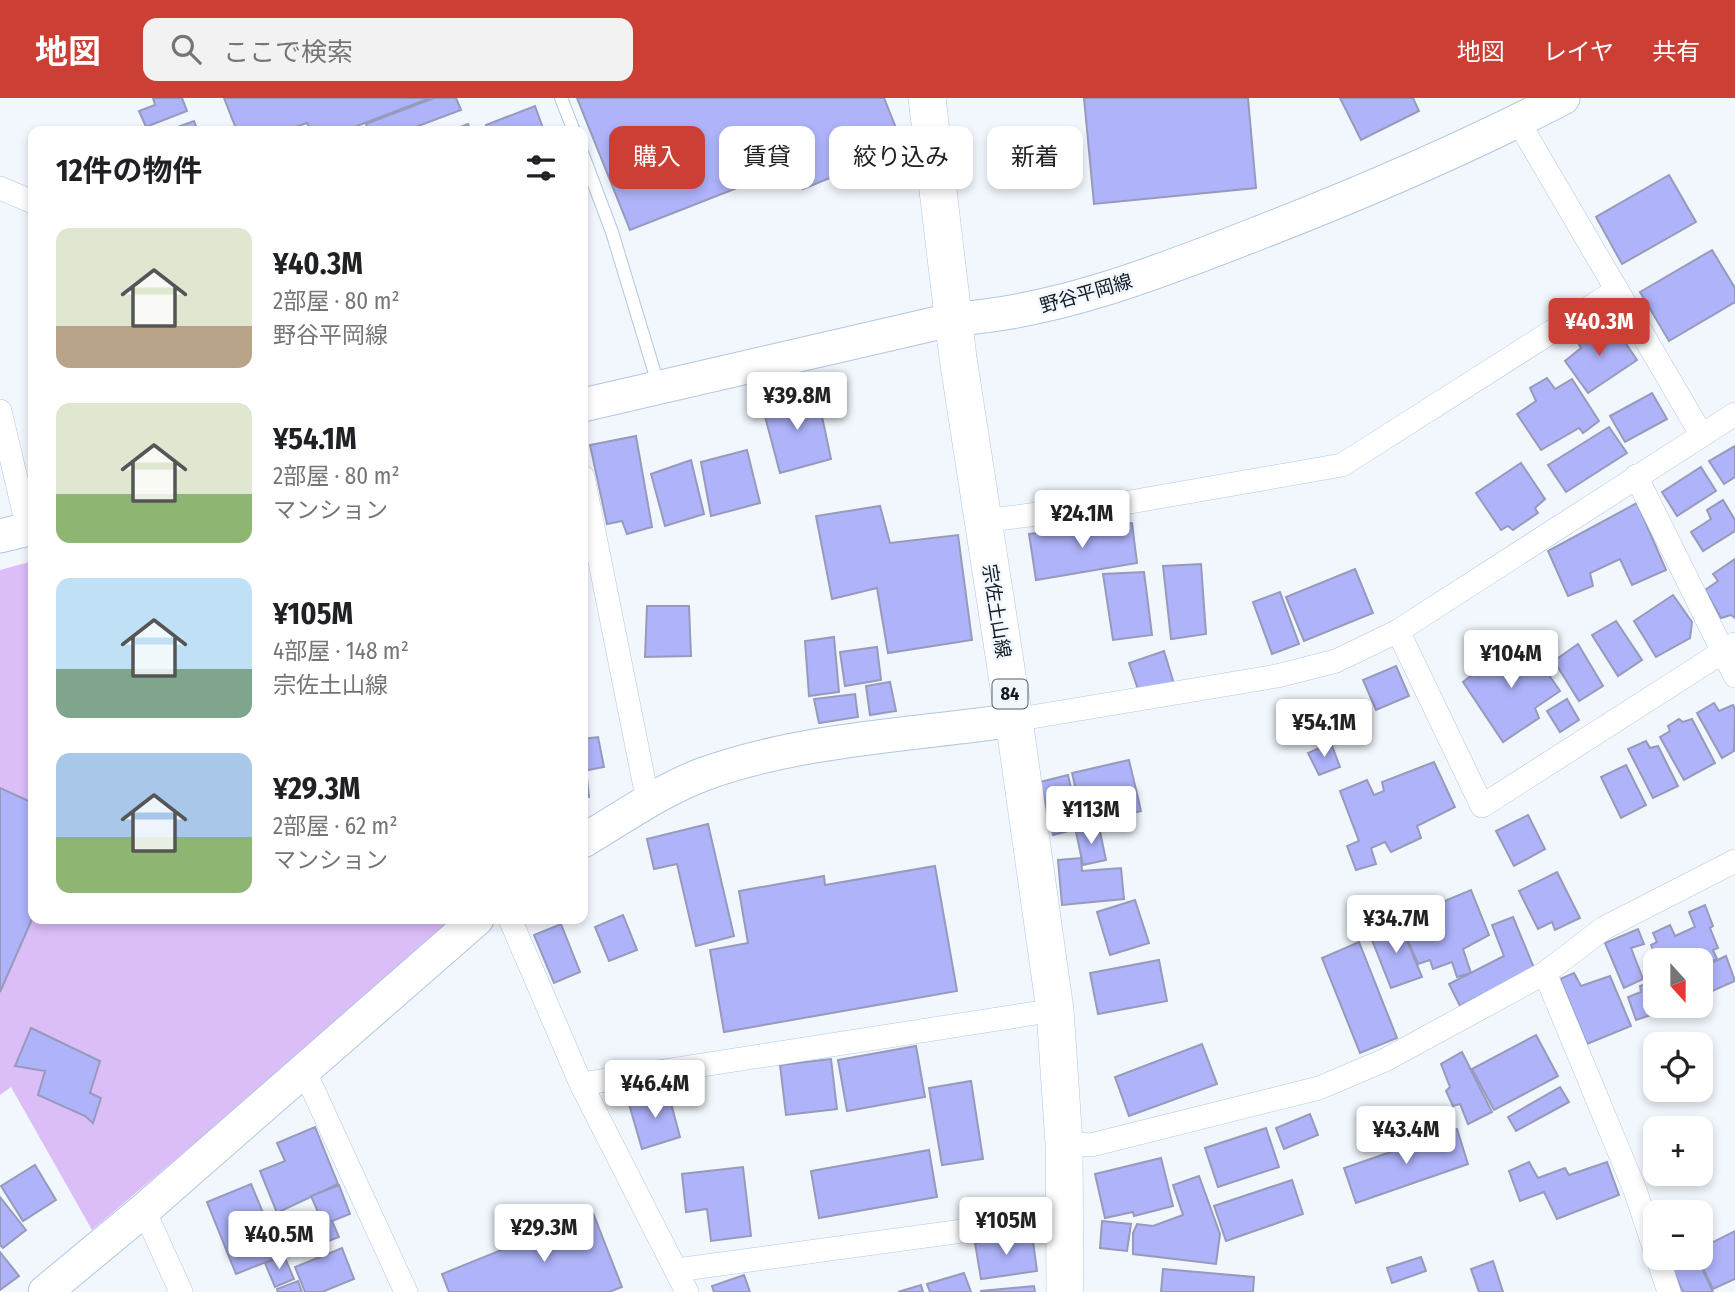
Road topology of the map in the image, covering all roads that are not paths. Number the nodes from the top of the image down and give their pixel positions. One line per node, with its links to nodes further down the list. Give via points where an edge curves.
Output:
1 (561, 98): 5 (lane)
2 (927, 98): 10 (main road, 宗佐土山線 / 84)
3 (1563, 98): 4 (main road, 野谷平岡線)
4 (1518, 121): 9 (street); 10 (main road, 野谷平岡線, via 1378,185 1154,273 1005,316)
5 (571, 126)
6 (588, 168): 11 (lane)
7 (0, 188): 8 (street)
8 (28, 199)
9 (1617, 290): 15 (street); 18 (street, via 1342,465)
10 (955, 319): 11 (main road, 野谷平岡線); 18 (main road, 宗佐土山線 / 84)
11 (659, 387): 12 (main road, 野谷平岡線)
12 (588, 404)
13 (0, 411): 19 (street)
14 (1735, 414): 15 (street)
15 (1701, 435): 16 (street)
16 (1636, 476): 20 (street); 21 (street)
17 (588, 502): 24 (street)
18 (984, 522): 23 (main road, 宗佐土山線 / 84)
19 (20, 531)
20 (1398, 631): 21 (street, via 1482,806); 23 (street, via 1336,661 1276,676)
21 (1729, 648): 22 (street)
22 (1735, 676)
23 (1014, 720): 24 (main road, via 768,754 702,775); 30 (main road, 宗佐土山線 / 84)
24 (648, 802): 25 (main road)
25 (588, 838)
26 (1735, 861): 29 (street, via 1604,928)
27 (512, 924): 32 (street)
28 (462, 925): 31 (main road)
29 (1545, 973): 33 (street, via 1385,1060 1319,1088 1091,1145); 42 (street, via 1635,1190)
30 (1055, 1010): 32 (street); 33 (main road, 宗佐土山線 / 84)
31 (304, 1070): 34 (main road); 39 (street)
32 (581, 1084): 36 (street)
33 (1064, 1143): 35 (main road, 宗佐土山線 / 84)
34 (145, 1210): 37 (main road); 38 (street)
35 (1065, 1217): 36 (street); 41 (main road, 宗佐土山線 / 84)
36 (677, 1269): 40 (street)
37 (45, 1292)
38 (181, 1292)
39 (405, 1292)
40 (687, 1292)
41 (1065, 1292)
42 (1669, 1292)

